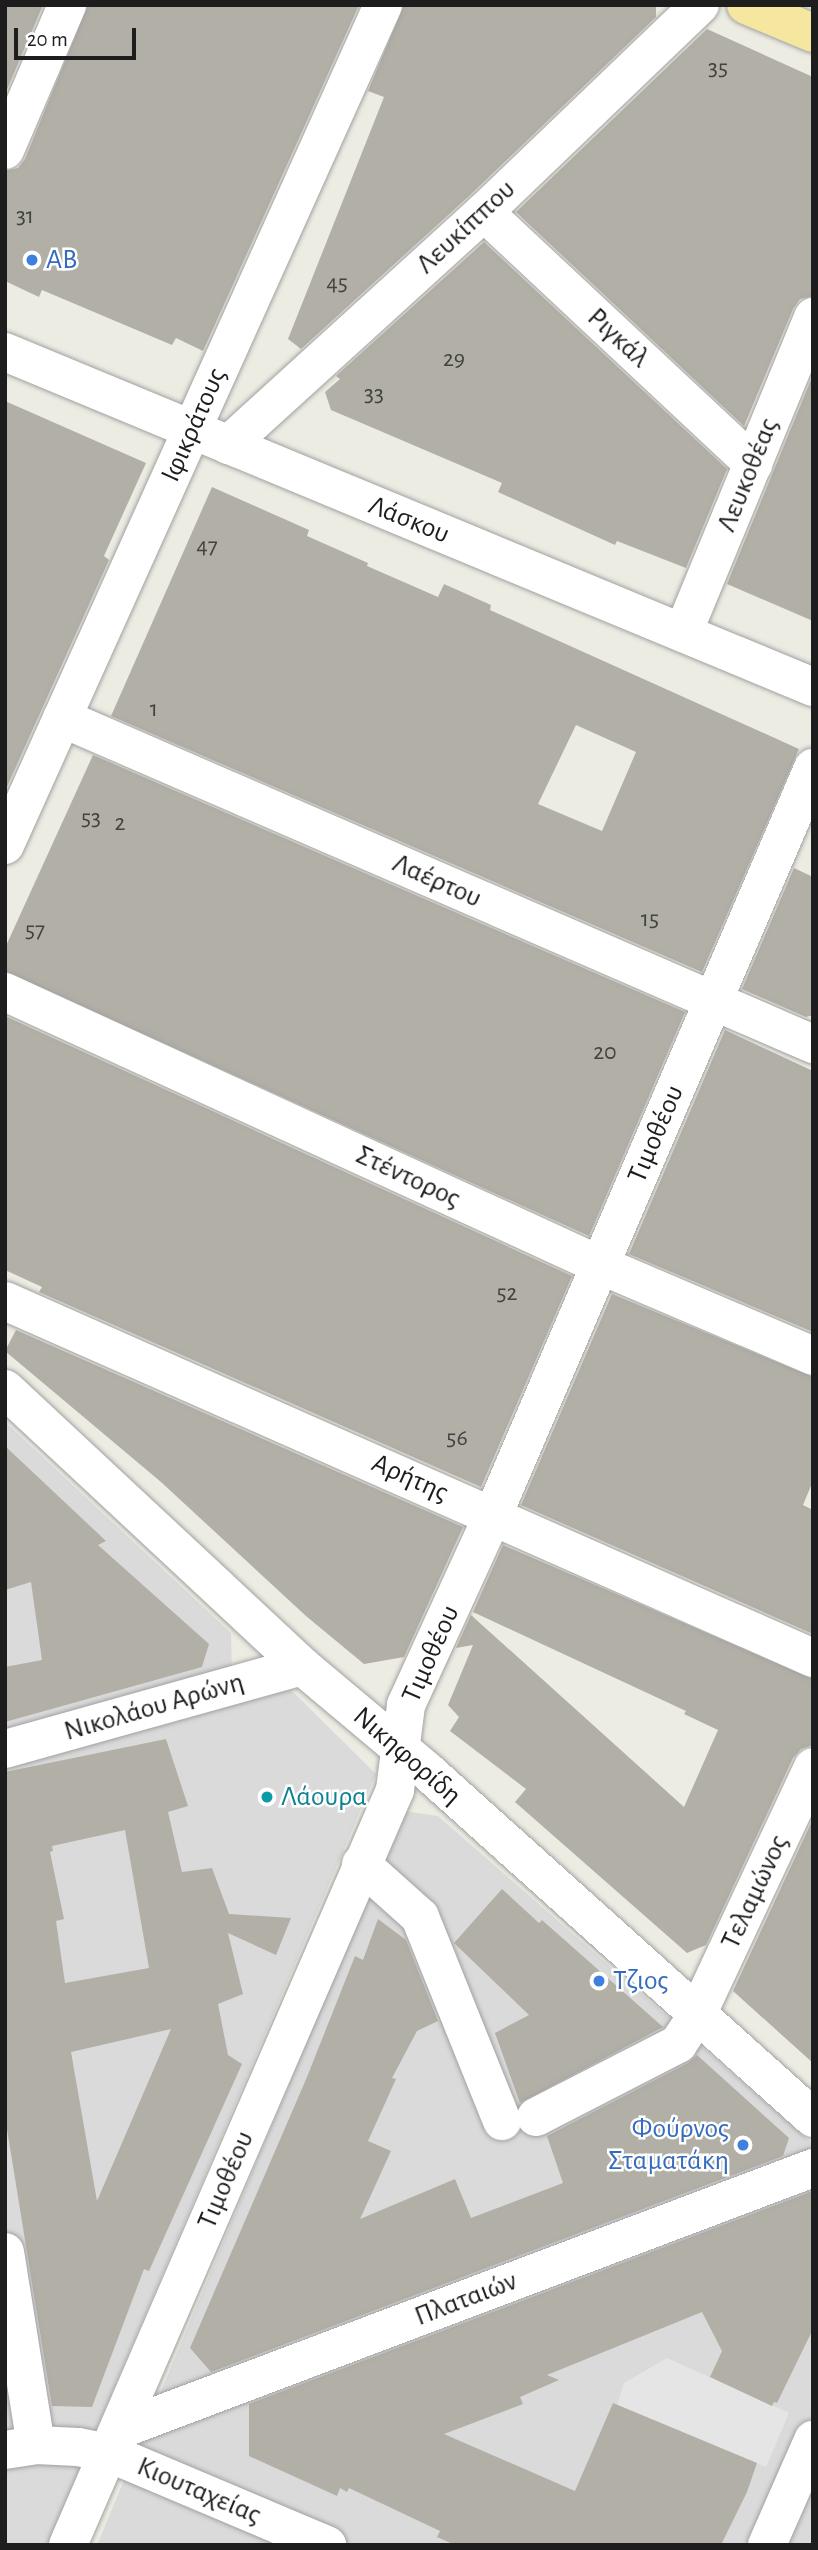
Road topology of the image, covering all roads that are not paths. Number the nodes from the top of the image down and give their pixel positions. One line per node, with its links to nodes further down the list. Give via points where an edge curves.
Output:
1 (66, 5): 6 (street)
2 (383, 5): 10 (street, Ιφικράτους)
3 (700, 5): 7 (street, Λευκίππου)
4 (746, 5): 5 (main road)
5 (813, 33)
6 (5, 150)
7 (484, 212): 11 (street, Λευκίππου); 12 (street, Ριγκάλ)
8 (813, 317): 12 (street, Λευκοθέας)
9 (5, 352): 10 (street, Λάσκου)
10 (192, 429): 11 (street, Λάσκου); 15 (street, Ιφικράτους)
11 (228, 445): 13 (street, Λάσκου)
12 (753, 464): 13 (street, Λευκοθέας)
13 (683, 633): 14 (street, Λάσκου)
14 (813, 687)
15 (62, 718): 17 (street, Ιφικράτους); 19 (street, Λαέρτου)
16 (813, 768): 19 (street, Τιμοθέου)
17 (5, 845)
18 (5, 992): 21 (street, Στέντορος)
19 (713, 1001): 20 (street, Λαέρτου); 21 (street, Τιμοθέου)
20 (813, 1044)
21 (600, 1265): 23 (street, Στέντορος); 25 (street, Τιμοθέου)
22 (5, 1301): 25 (street, Αρήτης)
23 (813, 1356)
24 (5, 1388): 27 (street, Νικηφορίδη)
25 (494, 1515): 26 (street, Αρήτης); 29 (street, Τιμοθέου, via 406,1705)
26 (813, 1658)
27 (302, 1666): 28 (street, Νικολάου Αρώνη); 29 (street, Νικηφορίδη)
28 (5, 1749)
29 (398, 1749): 31 (street, Τιμοθέου, via 395,1790); 32 (street, Νικηφορίδη)
30 (813, 1767): 32 (street, Τελαμώνος)
31 (361, 1864): 32 (street, Τελαμώνος, via 420,1917 519,2119 678,2044); 37 (street, Τιμοθέου)
32 (696, 2017): 33 (street, Νικηφορίδη)
33 (813, 2118)
34 (813, 2168): 37 (street, Πλαταιών)
35 (5, 2252): 38 (street)
36 (813, 2440): 41 (street)
37 (114, 2441): 38 (street, Κιουταχείας); 39 (street, Τιμοθέου); 40 (street, Κιουταχείας)
38 (21, 2448)
39 (68, 2545)
40 (327, 2545)
41 (767, 2545)

